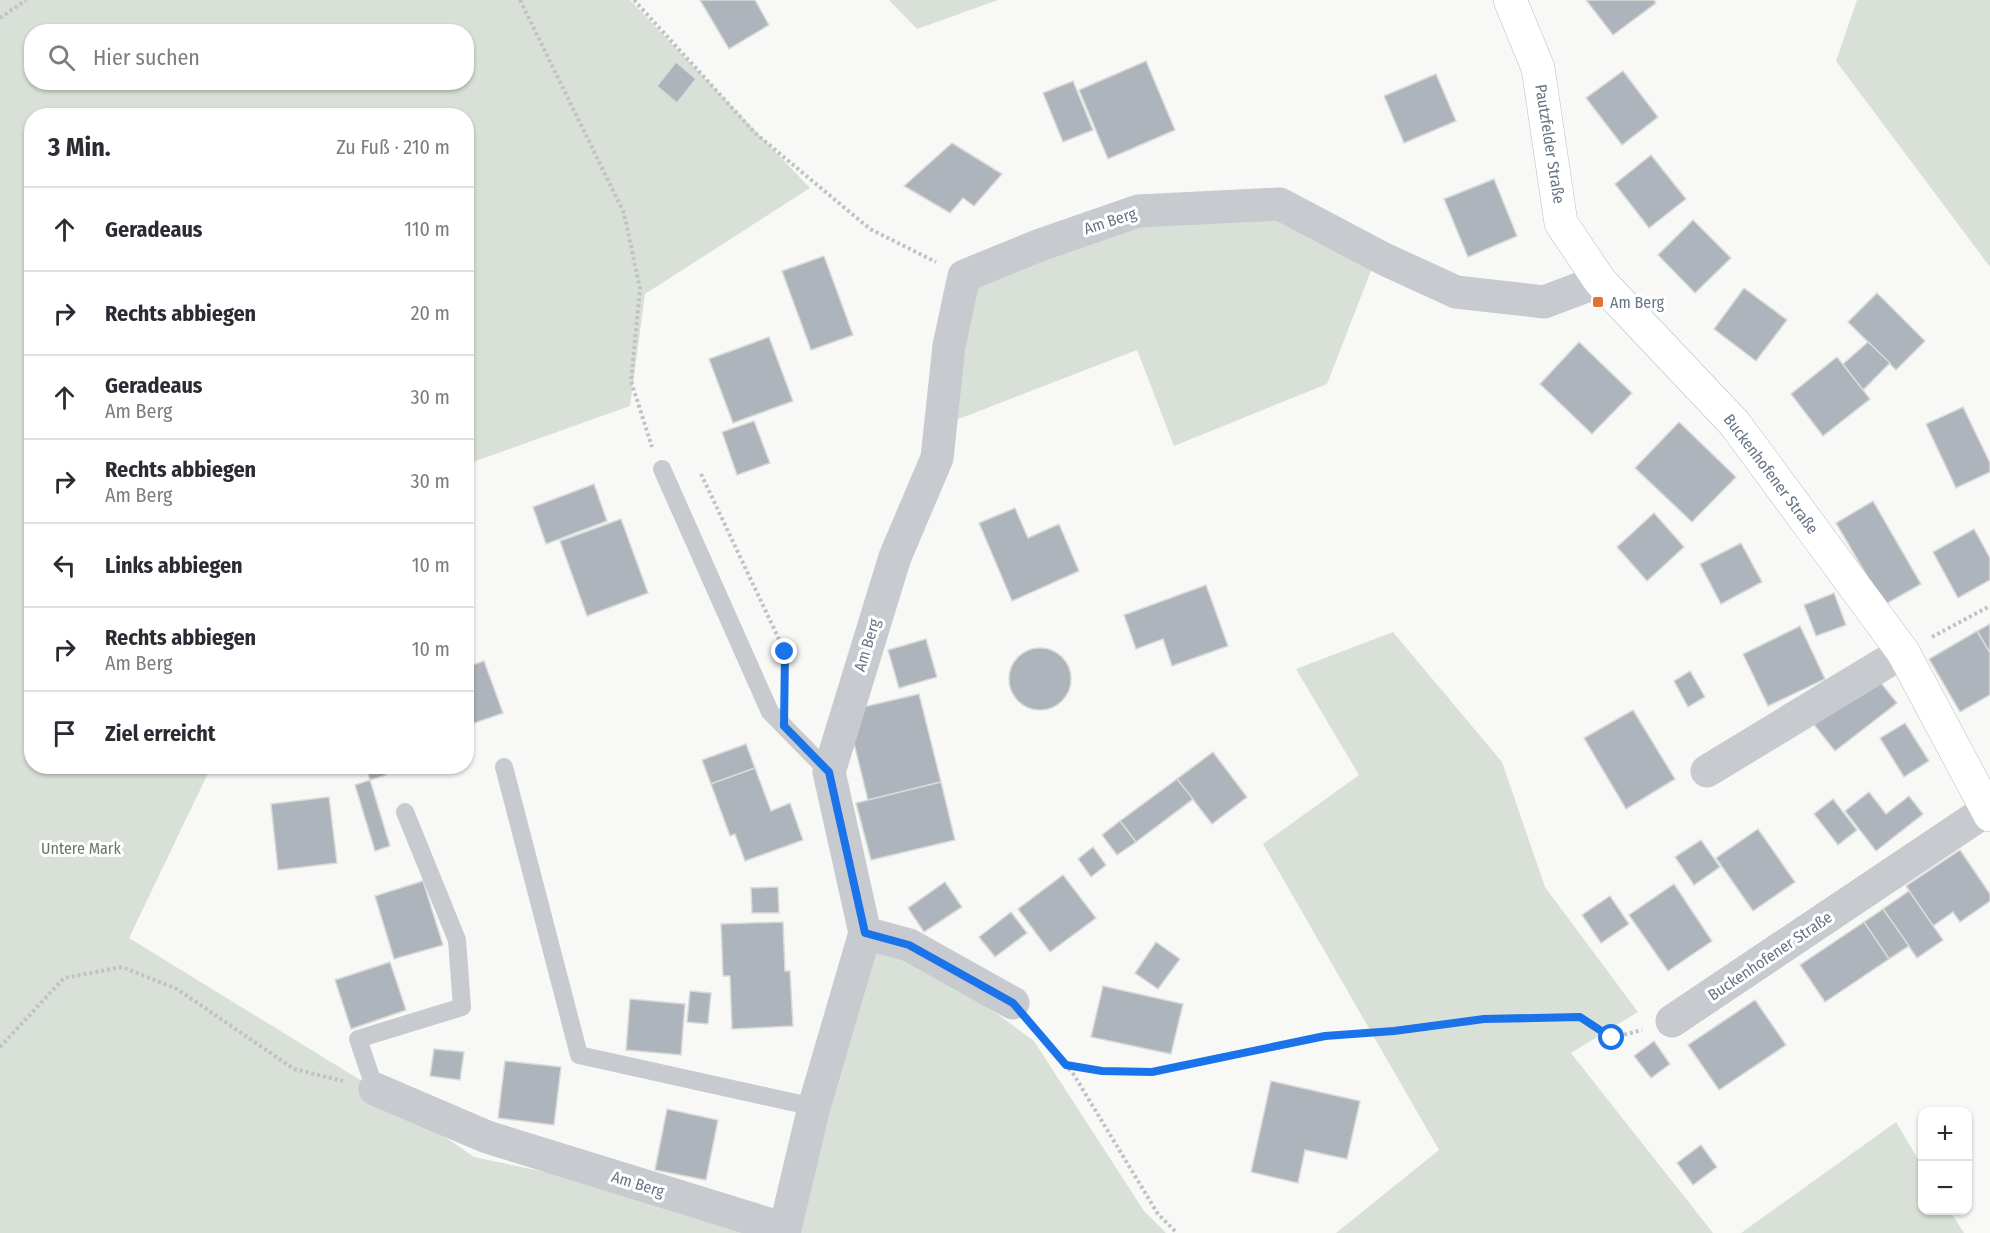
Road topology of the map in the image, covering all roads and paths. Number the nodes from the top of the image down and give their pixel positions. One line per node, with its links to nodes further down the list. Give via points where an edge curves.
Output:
1 (26, 0): 5 (path)
2 (520, 0): 8 (path, via 624,213 640,289 632,381)
3 (634, 0): 6 (path, via 756,133 870,229)
4 (1510, 0): 7 (street, Pautzfelder Straße, via 1538,68 1562,223)
5 (0, 18)
6 (964, 276): 7 (street, Am Berg, via 1138,211 1280,204 1455,292 1544,302); 15 (street, Am Berg, via 949,346 937,458 894,557)
7 (1600, 281): 11 (street, Buckenhofener Straße, via 1735,424)
8 (662, 469): 12 (lane, via 770,712)
9 (701, 474): 12 (path, via 785,652)
10 (1990, 606): 11 (path)
11 (1903, 652): 14 (street); 17 (street, Buckenhofener Straße)
12 (784, 726): 15 (lane)
13 (504, 767): 24 (lane, via 579,1055)
14 (1707, 771)
15 (829, 772): 18 (street, Am Berg)
16 (405, 812): 23 (lane, via 457,940 462,1007 358,1038)
17 (1989, 812): 20 (street, Buckenhofener Straße)
18 (865, 933): 19 (street, via 909,945); 24 (street, Am Berg)
19 (1013, 1003): 22 (path)
20 (1672, 1021): 22 (path, via 1612,1038 1580,1017 1484,1019 1325,1036 1152,1072 1102,1071)
21 (0, 1047): 23 (path, via 64,978 122,967 177,989 294,1069)
22 (1066, 1065): 25 (path, via 1158,1214)
23 (375, 1089): 24 (street, Am Berg, via 487,1137 785,1229)
24 (814, 1107)
25 (1177, 1233)

